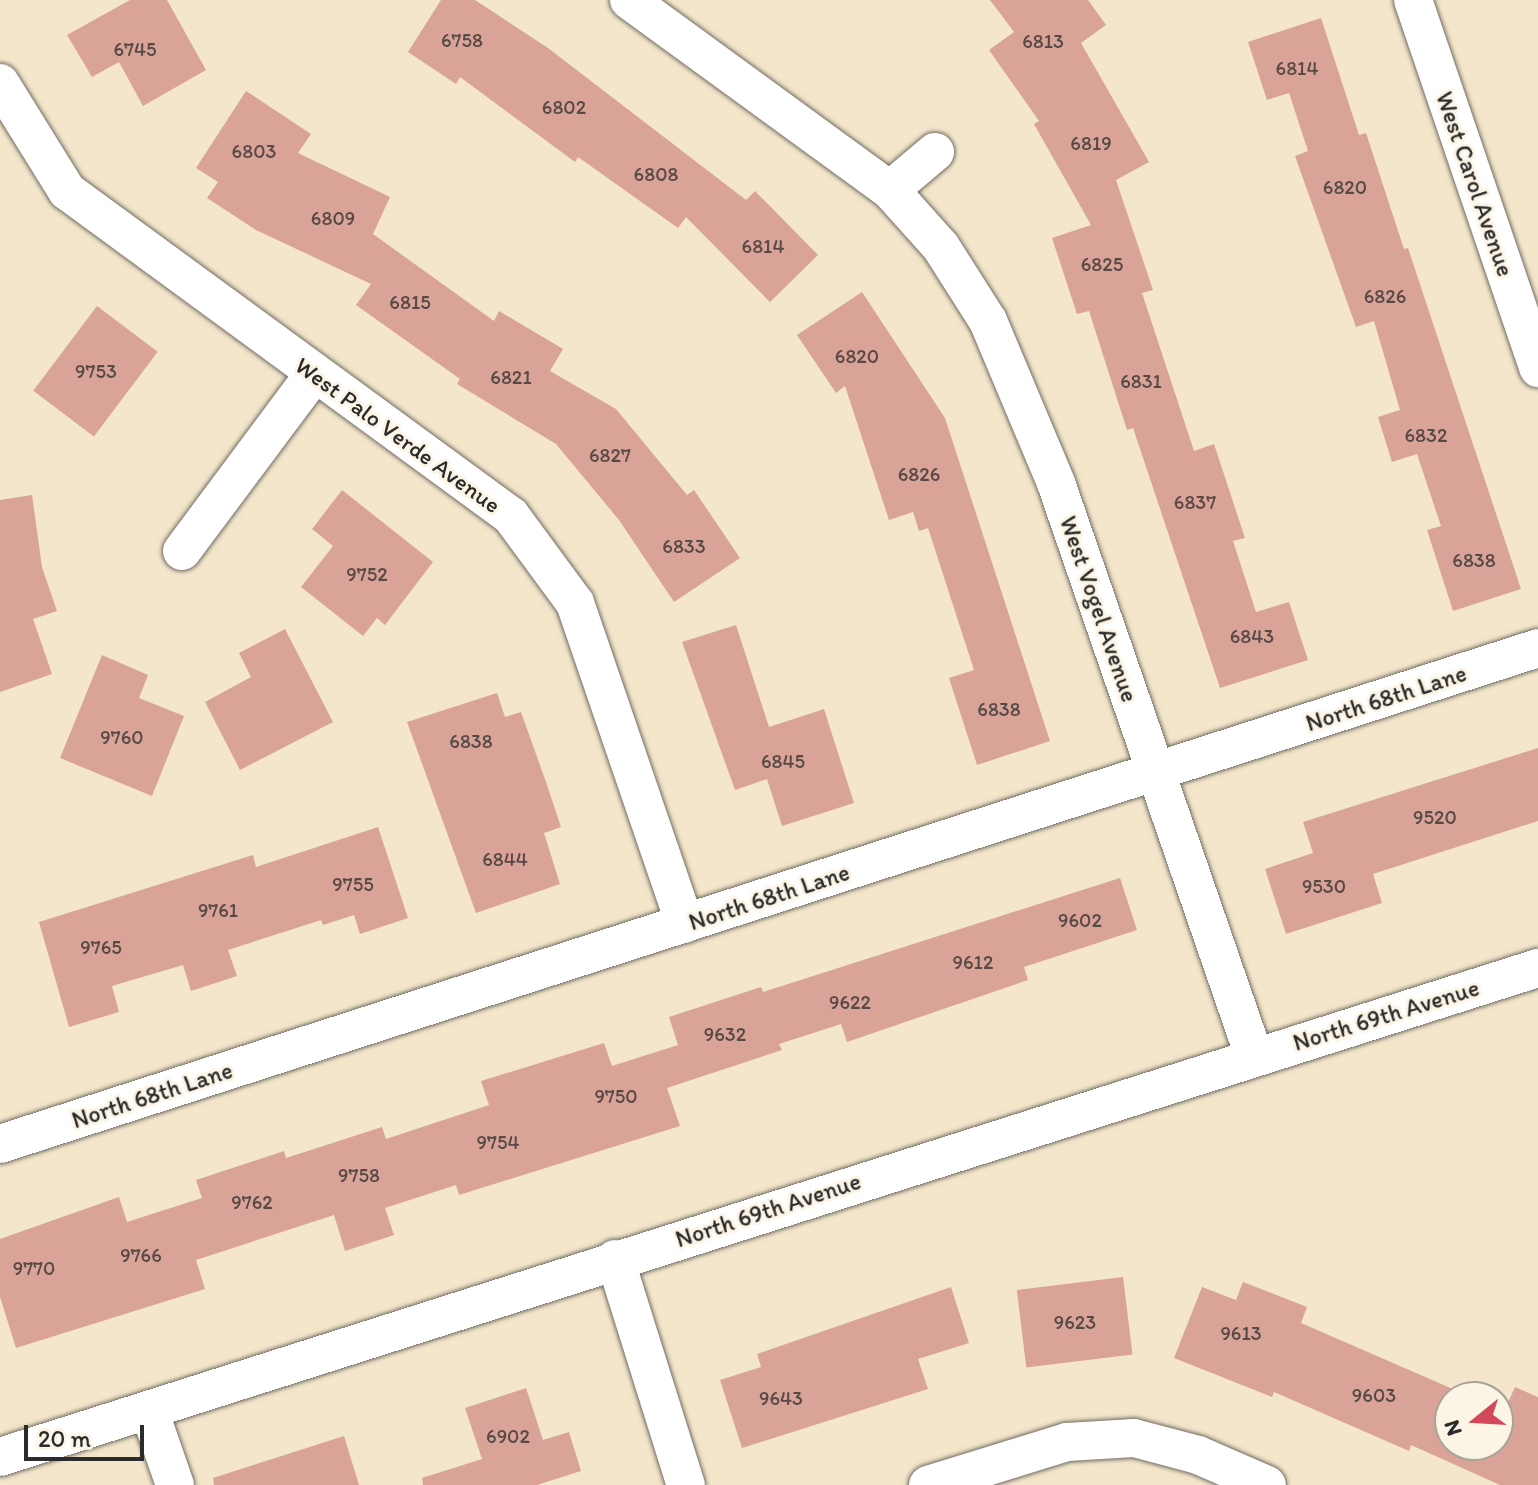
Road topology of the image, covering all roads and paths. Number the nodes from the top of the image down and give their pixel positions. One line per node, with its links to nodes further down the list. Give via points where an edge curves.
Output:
1 (629, 0): 5 (street, West Vogel Avenue)
2 (1413, 0): 6 (street, West Carol Avenue)
3 (0, 83): 7 (street, West Palo Verde Avenue, via 67,191)
4 (935, 152): 5 (street)
5 (890, 190): 10 (street, West Vogel Avenue, via 941,247 988,321 1056,483)
6 (1538, 368)
7 (314, 374): 8 (street); 11 (street, West Palo Verde Avenue, via 511,516 575,603)
8 (182, 551)
9 (1538, 648): 10 (street, North 68th Lane)
10 (1154, 773): 11 (street, North 68th Lane); 13 (street, West Vogel Avenue)
11 (685, 924): 14 (street, North 68th Lane)
12 (1538, 968): 13 (street, North 69th Avenue)
13 (1254, 1056): 15 (street, North 69th Avenue)
14 (0, 1144)
15 (615, 1259): 16 (street, North 69th Avenue); 19 (street)
16 (149, 1410): 17 (street, North 69th Avenue); 18 (street)
17 (0, 1457)
18 (175, 1485)
19 (686, 1485)
20 (928, 1485): 21 (street, via 1067,1442 1134,1438 1198,1455)
21 (1267, 1485)

